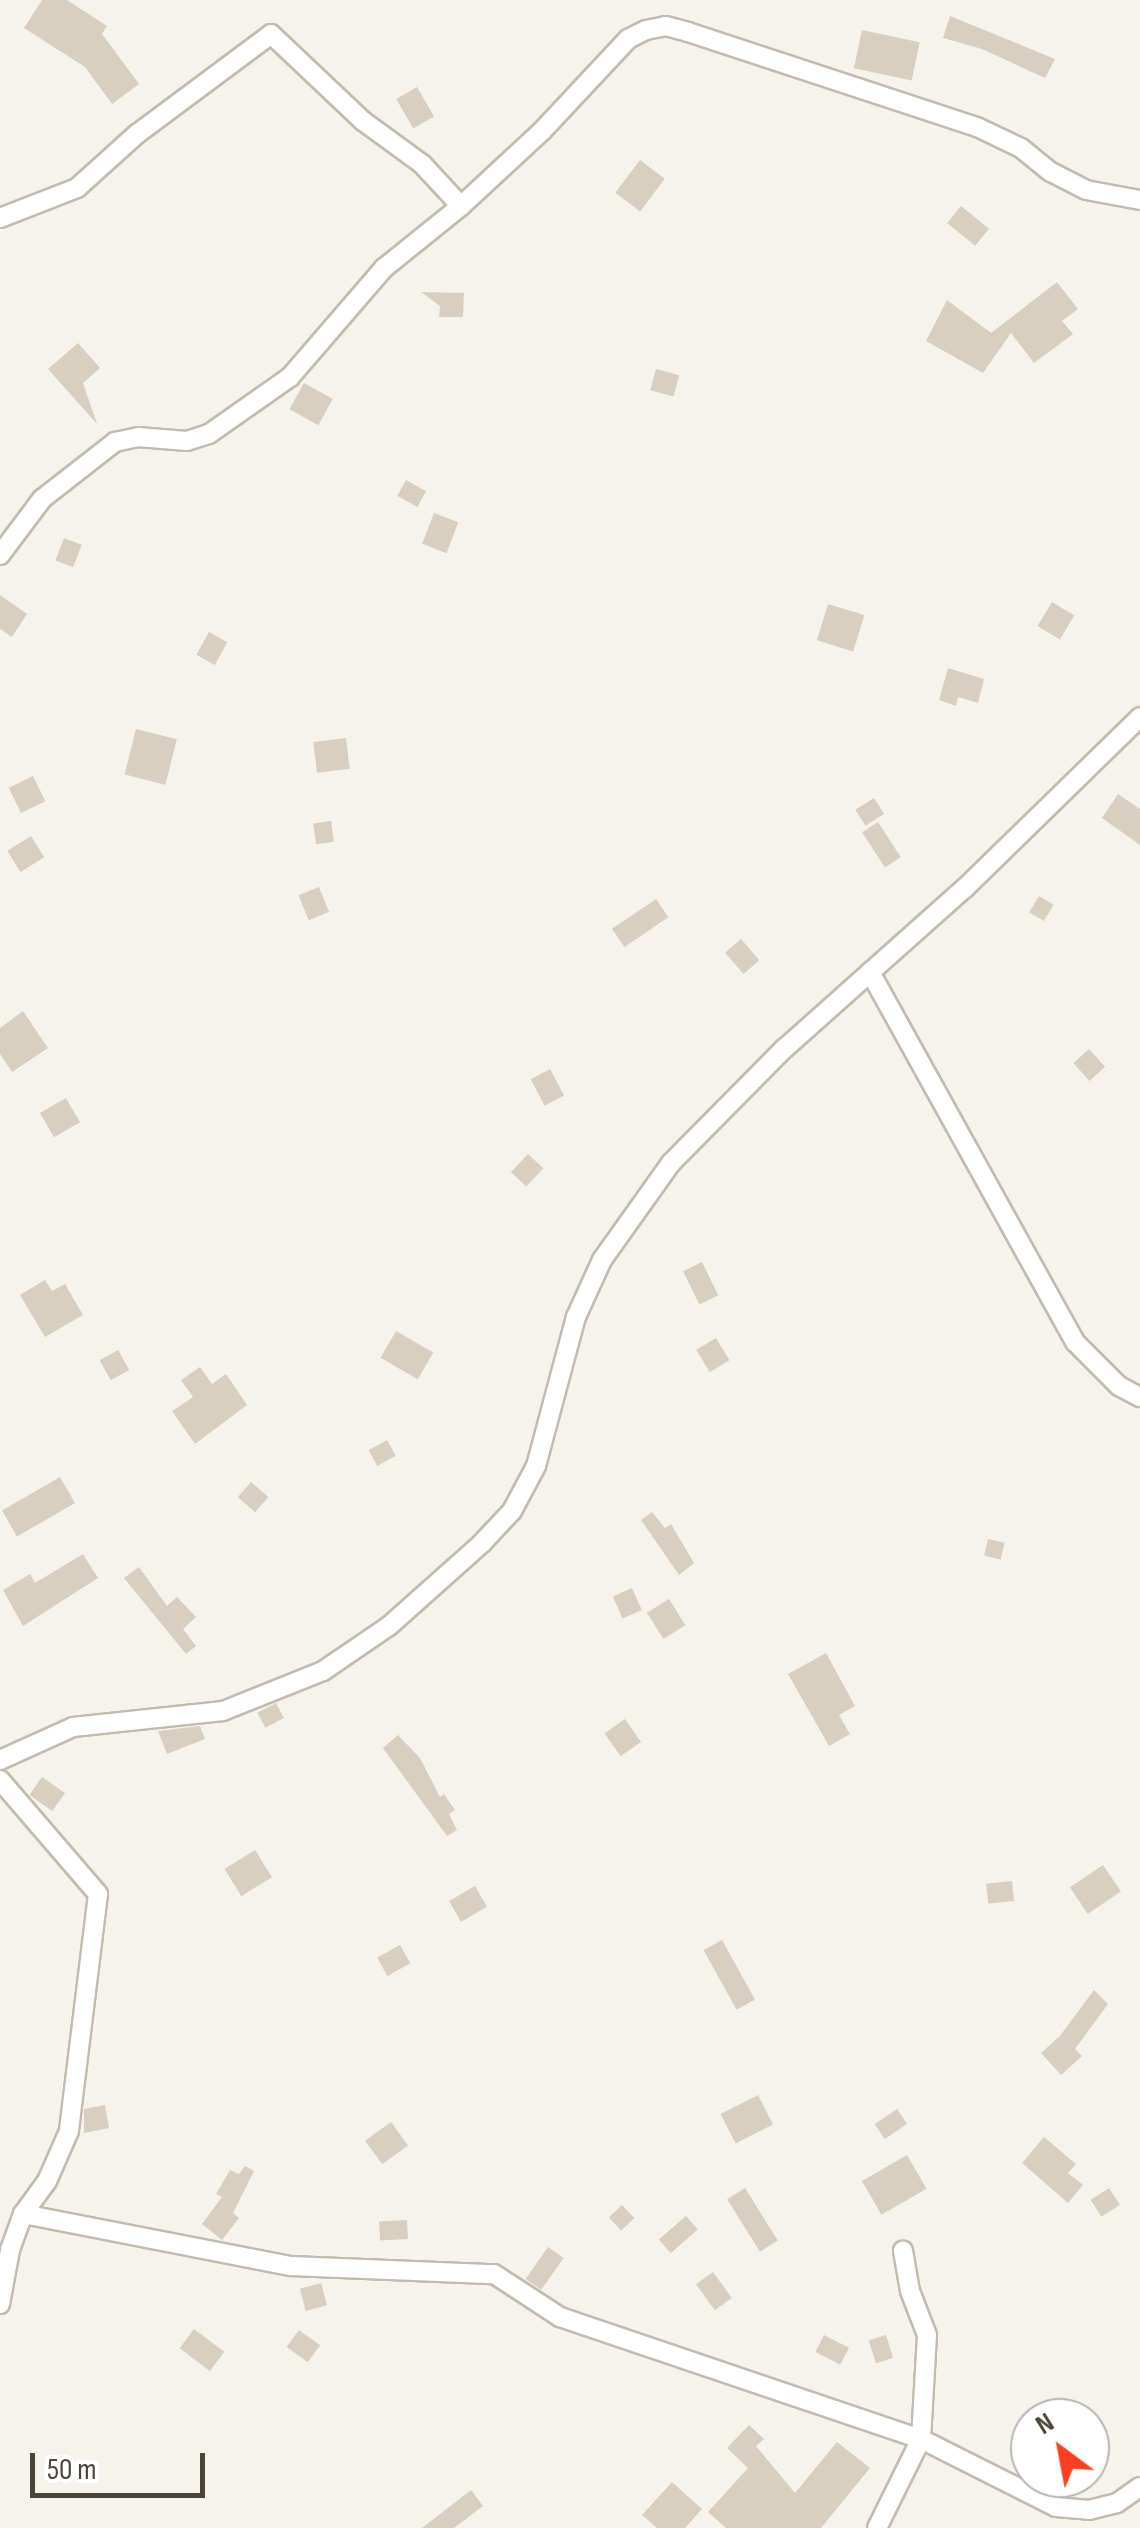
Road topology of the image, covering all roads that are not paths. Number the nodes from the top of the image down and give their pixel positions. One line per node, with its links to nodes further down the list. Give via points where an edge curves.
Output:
1 (1140, 200): 2 (street, via 1086,190 977,127 666,26 628,39)
2 (461, 206): 3 (street, via 271,34 77,188); 4 (street, via 384,268 290,377 209,434 115,442 42,499)
3 (0, 218)
4 (0, 555)
5 (1140, 718): 6 (street)
6 (870, 972): 7 (street, via 1075,1342 1119,1386); 8 (street, via 671,1163 602,1260 576,1316 536,1466 512,1511 482,1543 389,1626 323,1671 222,1711 73,1726)
7 (1140, 1397)
8 (0, 1760)
9 (0, 1780): 10 (street, via 98,1894 68,2131)
10 (23, 2214): 12 (street); 13 (street, via 291,2266 494,2274 560,2317)
11 (902, 2250): 13 (street, via 927,2335)
12 (0, 2304)
13 (920, 2439): 14 (street, via 1056,2507 1089,2510 1117,2503); 15 (street)
14 (1140, 2487)
15 (877, 2528)

